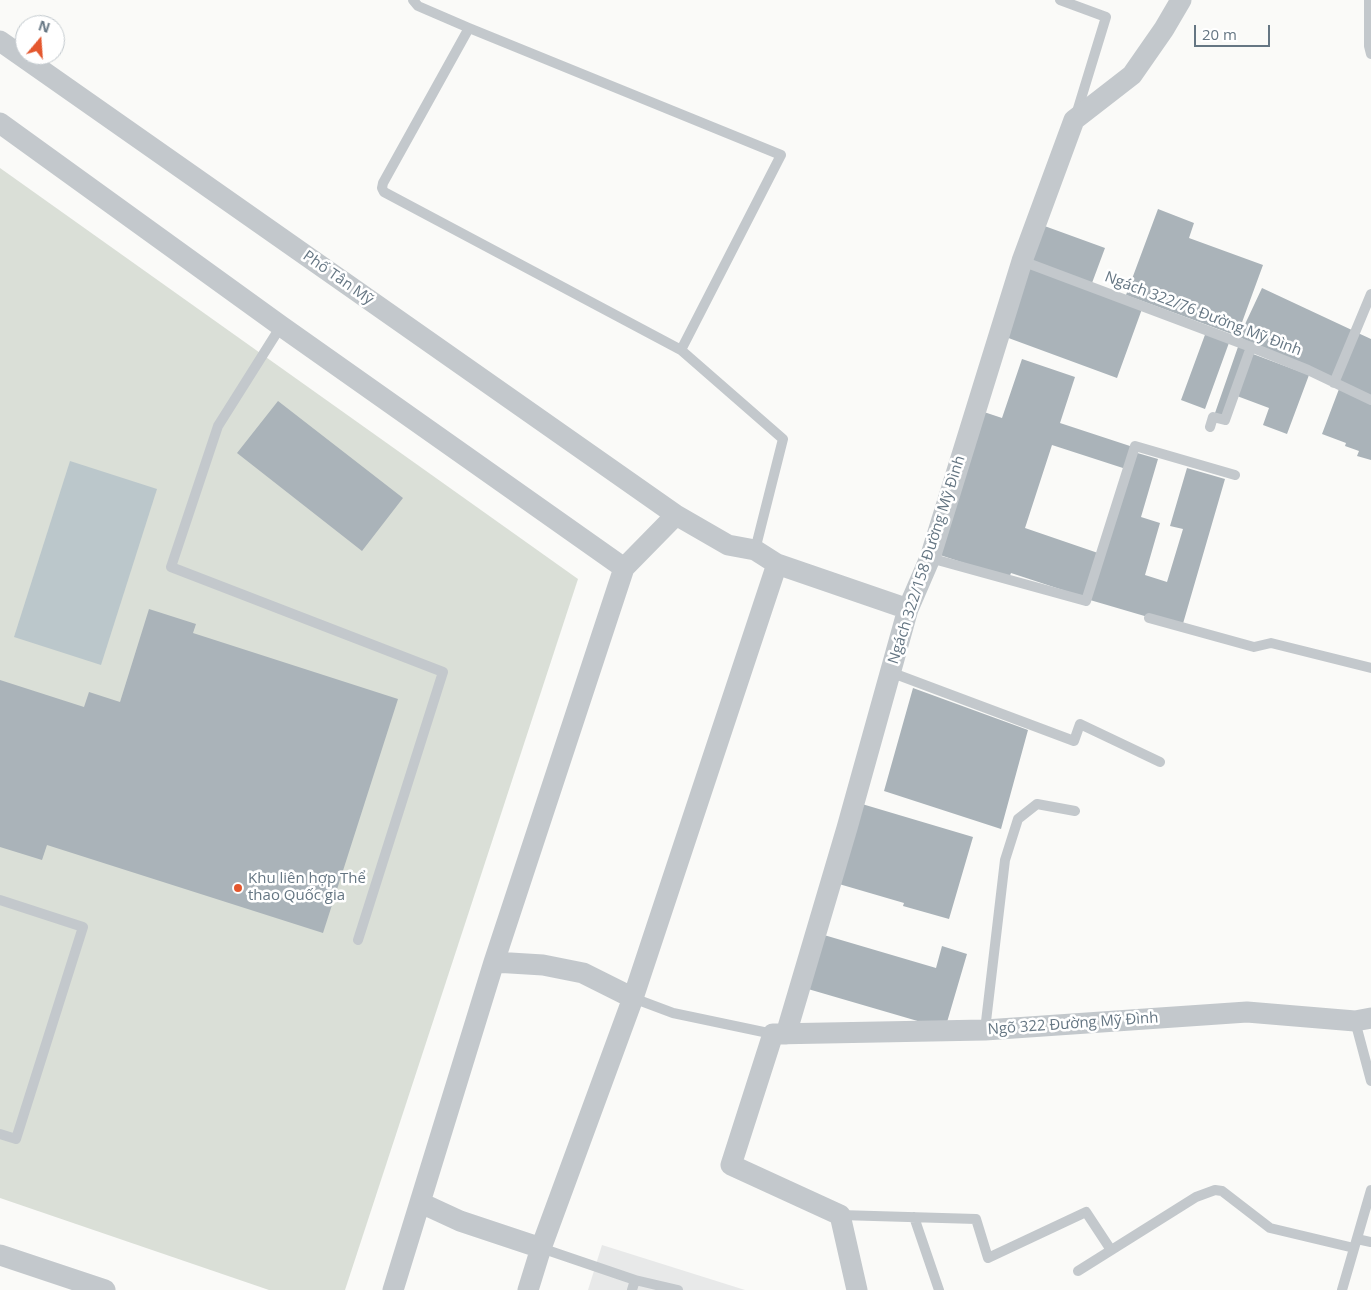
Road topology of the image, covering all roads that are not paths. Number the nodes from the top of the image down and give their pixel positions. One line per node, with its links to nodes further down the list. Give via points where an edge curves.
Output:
1 (413, 0): 5 (lane, via 418,6)
2 (1060, 0): 8 (lane, via 1106,17)
3 (1181, 0): 8 (street, via 1132,75)
4 (1369, 0): 7 (lane)
5 (470, 28): 14 (lane, via 383,183 384,192); 14 (lane, via 781,154)
6 (0, 41): 19 (street, Phố Tân Mỹ)
7 (1371, 54)
8 (1074, 120): 10 (street, Ngách 322/158 Đường Mỹ Đình)
9 (0, 123): 12 (street)
10 (1022, 261): 13 (lane, Ngách 322/76 Đường Mỹ Đình); 21 (street, Ngách 322/158 Đường Mỹ Đình)
11 (1371, 294): 15 (lane)
12 (282, 326): 23 (street); 31 (lane, via 218,426 171,567 443,672)
13 (1251, 347): 15 (lane, Ngách 322/76 Đường Mỹ Đình); 17 (lane, via 1225,420 1213,417)
14 (681, 350): 20 (lane, via 783,438)
15 (1334, 383): 16 (lane, Ngách 322/76 Đường Mỹ Đình)
16 (1371, 400)
17 (1210, 427)
18 (1235, 475): 21 (lane, via 1135,446 1086,601)
19 (676, 515): 20 (street, Phố Tân Mỹ, via 728,545); 23 (street)
20 (755, 550): 22 (street)
21 (930, 558): 24 (street, Ngách 322/158 Đường Mỹ Đình)
22 (777, 564): 24 (street); 33 (street)
23 (624, 568): 32 (street)
24 (908, 609): 27 (street, Ngách 322/158 Đường Mỹ Đình)
25 (1149, 618): 26 (lane, via 1254,647 1271,643)
26 (1371, 668)
27 (890, 672): 28 (lane, via 1074,741 1080,724); 36 (street, Ngách 322/158 Đường Mỹ Đình)
28 (1160, 762)
29 (1075, 811): 35 (lane, via 1037,804 1018,819 1005,860)
30 (0, 900): 38 (lane, via 83,928 16,1140)
31 (358, 940)
32 (494, 962): 33 (street, via 543,964 583,973); 40 (street)
33 (633, 998): 36 (lane, via 674,1013); 45 (street)
34 (1363, 1020): 35 (street, Ngõ 322 Đường Mỹ Đình, via 1247,1012); 37 (lane)
35 (985, 1030): 36 (street, Ngõ 322 Đường Mỹ Đình)
36 (780, 1034): 41 (street, Ngách 322/158 Đường Mỹ Đình, via 731,1165)
37 (1371, 1080)
38 (0, 1134)
39 (1371, 1190): 44 (lane)
40 (421, 1203): 45 (street, via 460,1221); 51 (street)
41 (840, 1215): 42 (lane); 54 (street)
42 (914, 1218): 46 (lane, via 976,1219 988,1258 1086,1212); 55 (lane)
43 (1371, 1242): 44 (lane)
44 (1356, 1243): 46 (lane, via 1270,1228 1222,1191 1216,1190 1196,1197); 56 (lane)
45 (541, 1248): 49 (lane); 52 (street)
46 (1111, 1250): 48 (lane)
47 (0, 1255): 50 (street)
48 (1078, 1271)
49 (634, 1285): 53 (lane)
50 (106, 1290)
51 (393, 1290)
52 (528, 1290)
53 (678, 1290)
54 (857, 1290)
55 (939, 1290)
56 (1342, 1290)

